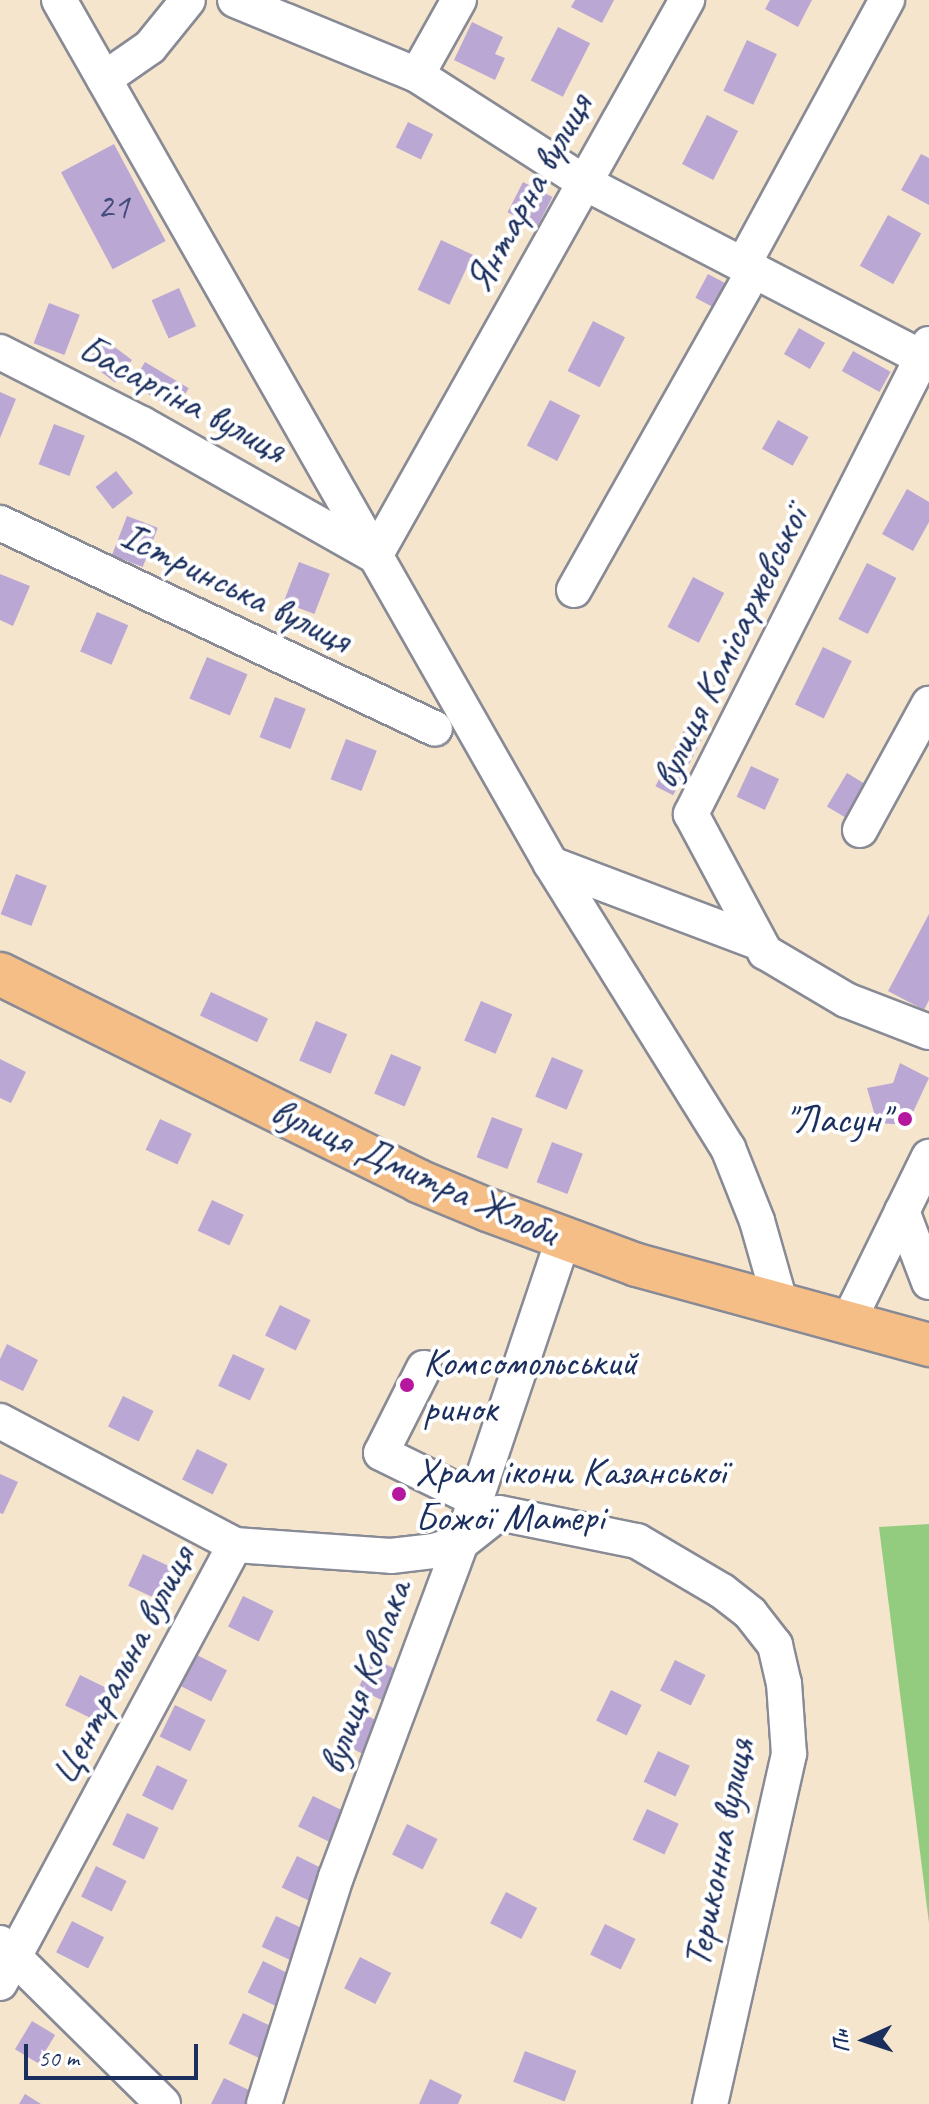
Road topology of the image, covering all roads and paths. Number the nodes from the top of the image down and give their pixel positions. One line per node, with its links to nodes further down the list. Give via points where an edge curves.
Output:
1 (59, 0): 8 (street)
2 (188, 0): 8 (street, via 150,47)
3 (235, 0): 7 (street)
4 (459, 0): 7 (street)
5 (687, 0): 9 (street, Янтарна вулиця)
6 (887, 0): 10 (street)
7 (417, 75): 9 (street)
8 (104, 79): 14 (street)
9 (585, 183): 10 (street); 14 (street, Янтарна вулиця)
10 (749, 268): 12 (street); 15 (street)
11 (0, 352): 14 (street, Басаргіна вулиця, via 325,524)
12 (927, 354): 20 (street, вулиця Комісаржевської, via 691,814)
13 (0, 523): 17 (street, Істринська вулиця)
14 (375, 556): 19 (street)
15 (574, 590)
16 (929, 704): 18 (street)
17 (435, 729)
18 (860, 830)
19 (551, 864): 20 (street); 27 (street, via 728,1148 757,1221)
20 (755, 941): 22 (street, вулиця Комісаржевської, via 782,966 846,1000)
21 (0, 974): 25 (main road, вулиця Дмитра Жлоби, via 418,1181)
22 (929, 1032)
23 (929, 1157): 24 (street)
24 (902, 1211): 26 (street); 28 (street)
25 (564, 1237): 27 (main road, вулиця Дмитра Жлоби, via 637,1265); 32 (street, вулиця Ковпака)
26 (929, 1282)
27 (781, 1305): 28 (main road, вулиця Дмитра Жлоби)
28 (848, 1322): 29 (main road, вулиця Дмитра Жлоби)
29 (929, 1345)
30 (424, 1368): 32 (street, via 381,1453)
31 (0, 1421): 34 (street)
32 (475, 1499): 33 (street, вулиця Ковпака)
33 (461, 1543): 34 (street, Центральна вулиця, via 391,1556); 37 (street, вулиця Ковпака, via 336,1877); 38 (street, Териконна вулиця, via 499,1513 637,1541 722,1591 750,1613 775,1645 784,1683 789,1754)
34 (235, 1545): 35 (street, Центральна вулиця)
35 (5, 1960): 36 (street)
36 (163, 2104)
37 (264, 2104)
38 (710, 2104)

